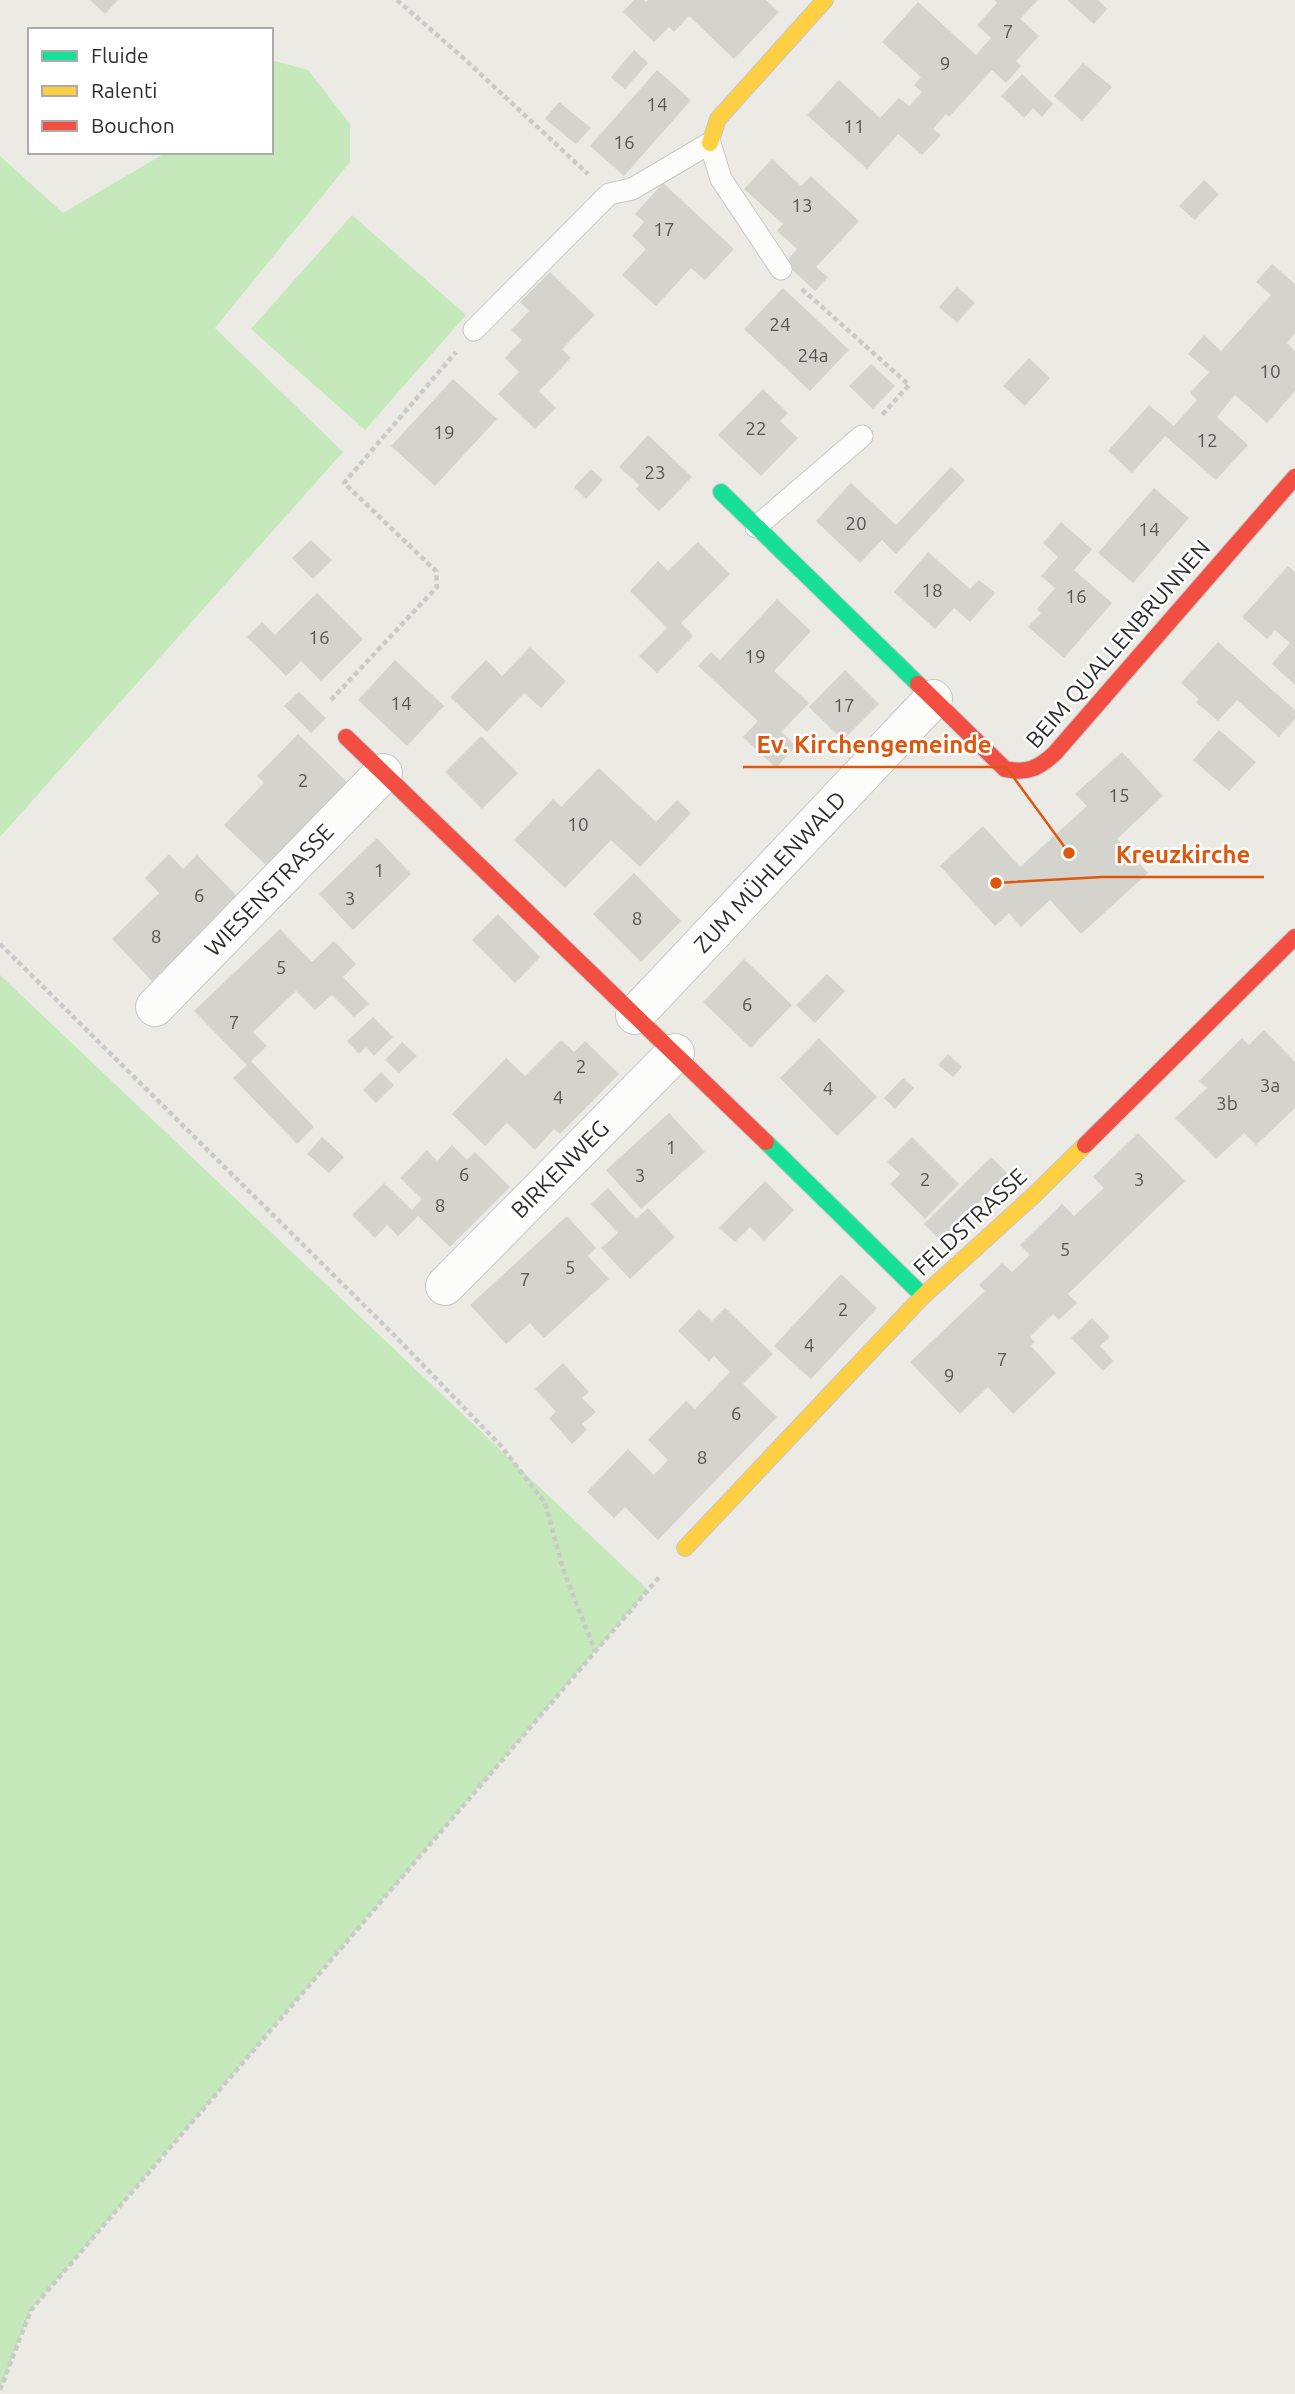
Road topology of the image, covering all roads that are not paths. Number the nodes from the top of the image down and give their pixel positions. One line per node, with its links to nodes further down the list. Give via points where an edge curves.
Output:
1 (825, 0): 2 (street, via 718,119)
2 (710, 143): 3 (lane, via 721,179); 4 (lane, via 632,190 609,194)
3 (781, 269)
4 (474, 330)
5 (862, 436): 8 (lane)
6 (1295, 477): 9 (street, BEIM QUALLENBRUNNEN, via 1040,767 1021,773 1005,769)
7 (721, 492): 8 (street, BEIM QUALLENBRUNNEN)
8 (756, 527): 9 (street, BEIM QUALLENBRUNNEN)
9 (933, 699): 14 (street, ZUM MÜHLENWALD)
10 (346, 737): 11 (street)
11 (383, 773): 13 (street, WIESENSTRASSE); 14 (street)
12 (1295, 937): 17 (street, FELDSTRASSE, via 1034,1195)
13 (155, 1007)
14 (635, 1015): 15 (street)
15 (675, 1053): 16 (street, BIRKENWEG); 17 (street)
16 (445, 1286)
17 (923, 1296): 18 (street, FELDSTRASSE)
18 (685, 1548)

